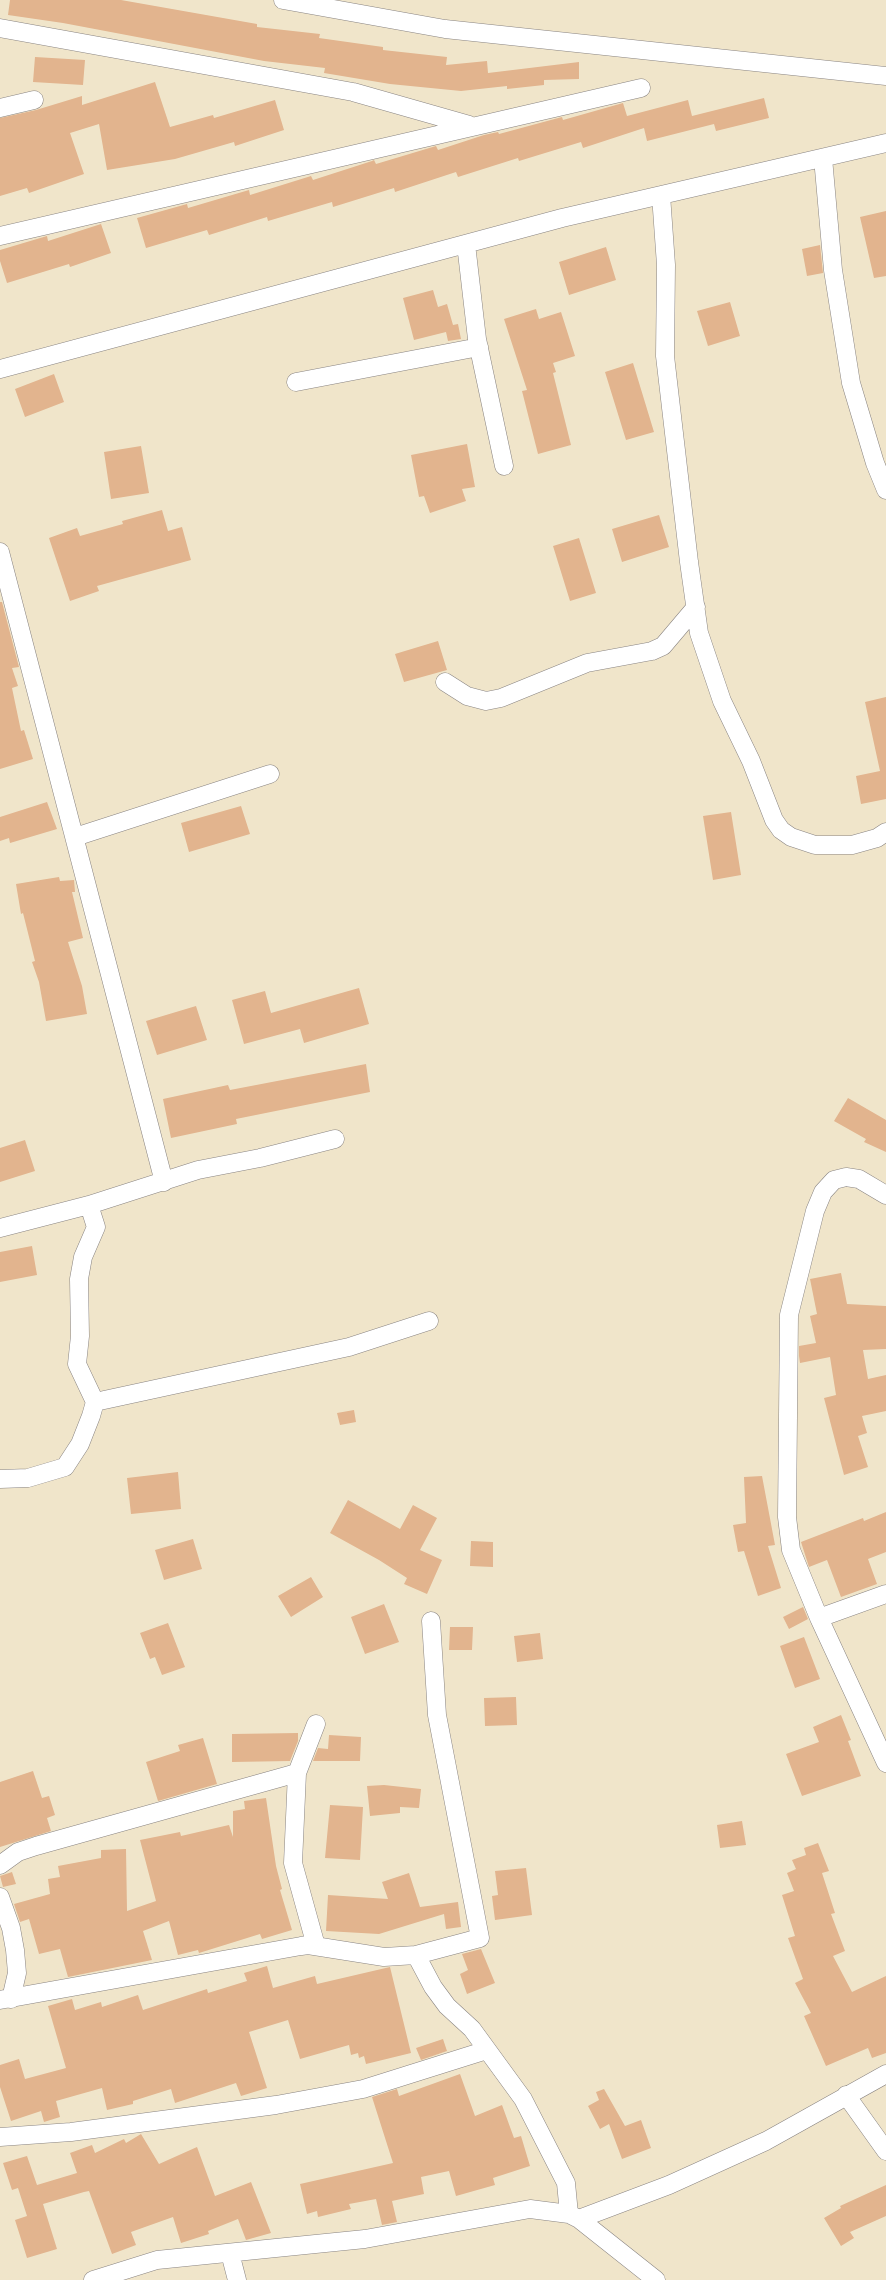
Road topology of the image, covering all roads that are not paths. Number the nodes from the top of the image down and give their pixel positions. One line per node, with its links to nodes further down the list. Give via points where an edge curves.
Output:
1 (283, 0): 3 (street, via 445,29)
2 (0, 28): 7 (street, via 353,92)
3 (886, 76)
4 (641, 88): 7 (street)
5 (34, 100): 6 (street)
6 (0, 108)
7 (472, 126): 11 (street)
8 (886, 143): 9 (street)
9 (823, 158): 10 (street); 17 (street, via 833,270 851,382)
10 (661, 195): 12 (street); 19 (street, via 666,265 666,356)
11 (0, 236)
12 (466, 244): 13 (street); 14 (street)
13 (479, 347): 15 (street); 16 (street)
14 (0, 370)
15 (296, 382)
16 (504, 466)
17 (886, 490)
18 (0, 552): 23 (street)
19 (696, 607): 20 (street, via 663,646 652,651 587,662 501,698 486,702 467,696); 22 (street, via 699,633 722,701 781,830 815,846 852,845)
20 (445, 682)
21 (270, 774): 23 (street)
22 (886, 832)
23 (75, 837): 25 (street)
24 (335, 1139): 25 (street, via 198,1170)
25 (164, 1182): 27 (street)
26 (886, 1196): 33 (street, via 859,1179 846,1177 834,1180 824,1192 789,1314 787,1517 791,1550)
27 (89, 1205): 28 (street); 30 (street, via 96,1227 83,1257 79,1279 77,1364)
28 (0, 1228)
29 (429, 1320): 30 (street, via 349,1347)
30 (95, 1402): 31 (street, via 80,1444 65,1467 28,1478)
31 (0, 1479)
32 (886, 1594): 33 (street)
33 (818, 1618): 36 (street)
34 (432, 1621): 41 (street, via 437,1715 480,1938)
35 (316, 1724): 37 (street)
36 (886, 1764)
37 (297, 1774): 38 (street, via 36,1846 18,1852); 40 (street, via 293,1863)
38 (0, 1866)
39 (0, 1897): 42 (street, via 11,1928 18,1973)
40 (316, 1946): 41 (street, via 384,1957); 42 (street, via 301,1946)
41 (416, 1955): 43 (street, via 446,2006 472,2029)
42 (5, 1999)
43 (487, 2050): 46 (street, via 363,2089 276,2105 71,2132); 48 (street, via 523,2099 566,2183)
44 (886, 2074): 45 (street)
45 (846, 2095): 47 (street); 48 (street, via 766,2141 669,2185)
46 (0, 2137)
47 (886, 2151)
48 (574, 2217): 49 (street, via 530,2209 365,2239); 52 (street)
49 (230, 2253): 50 (street, via 157,2260); 51 (street)
50 (93, 2280)
51 (237, 2280)
52 (656, 2280)

